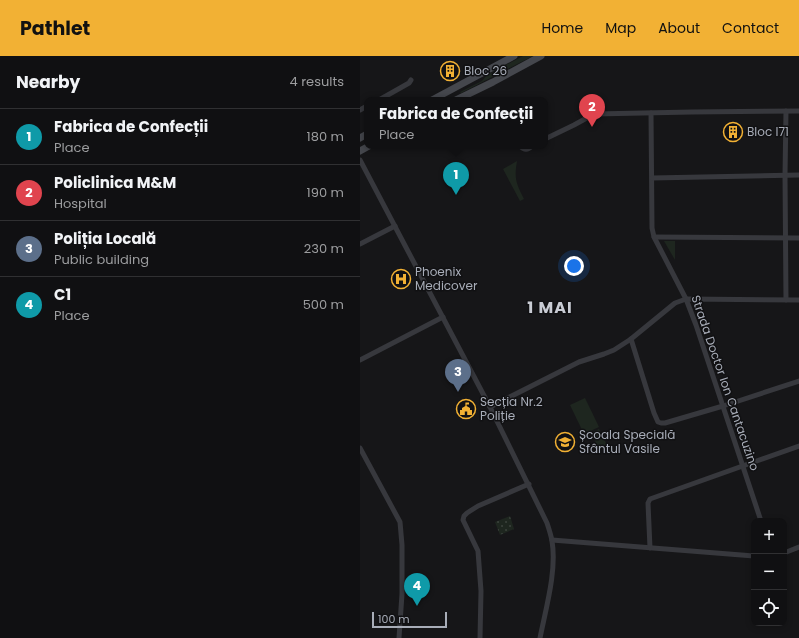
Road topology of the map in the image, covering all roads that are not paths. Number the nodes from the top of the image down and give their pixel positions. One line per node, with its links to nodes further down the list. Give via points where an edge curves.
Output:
1 (514, 56): 4 (main road)
2 (541, 56): 8 (main road)
3 (411, 80): 5 (street)
4 (454, 88): 6 (main road); 7 (street)
5 (384, 97)
6 (438, 97)
7 (458, 97)
8 (463, 97)
9 (786, 111): 10 (street); 11 (street); 14 (street)
10 (799, 111)
11 (651, 113): 12 (street, via 594,114); 16 (street, Strada Doctor Ion Cantacuzino)
12 (548, 138)
13 (360, 160): 17 (street)
14 (785, 175): 15 (street); 16 (street); 20 (street)
15 (799, 175)
16 (652, 178): 18 (street, Strada Doctor Ion Cantacuzino)
17 (395, 226): 21 (street); 25 (street)
18 (654, 237): 20 (street); 22 (street, Strada Doctor Ion Cantacuzino)
19 (799, 238): 20 (street)
20 (785, 239): 23 (street)
21 (360, 244)
22 (686, 299): 23 (street); 26 (street, via 675,303); 29 (street, Strada Doctor Ion Cantacuzino)
23 (786, 300): 24 (street)
24 (799, 300)
25 (443, 317): 27 (street); 30 (street)
26 (631, 339): 29 (street, via 658,422 665,423); 30 (street, via 614,350 579,362)
27 (360, 360)
28 (799, 381): 29 (street)
29 (723, 406): 33 (street, Strada Doctor Ion Cantacuzino)
30 (490, 407): 34 (street)
31 (799, 446): 33 (street)
32 (360, 448): 41 (street, via 400,522 402,580)
33 (743, 466): 35 (street, Strada Doctor Ion Cantacuzino); 37 (street, via 650,499)
34 (529, 484): 36 (street); 42 (street, via 478,506 464,516 463,520 478,551)
35 (760, 518)
36 (552, 540): 37 (street); 43 (street, via 551,582)
37 (650, 548): 40 (street)
38 (799, 548): 39 (street)
39 (787, 553)
40 (751, 556)
41 (399, 638)
42 (480, 638)
43 (540, 638)

